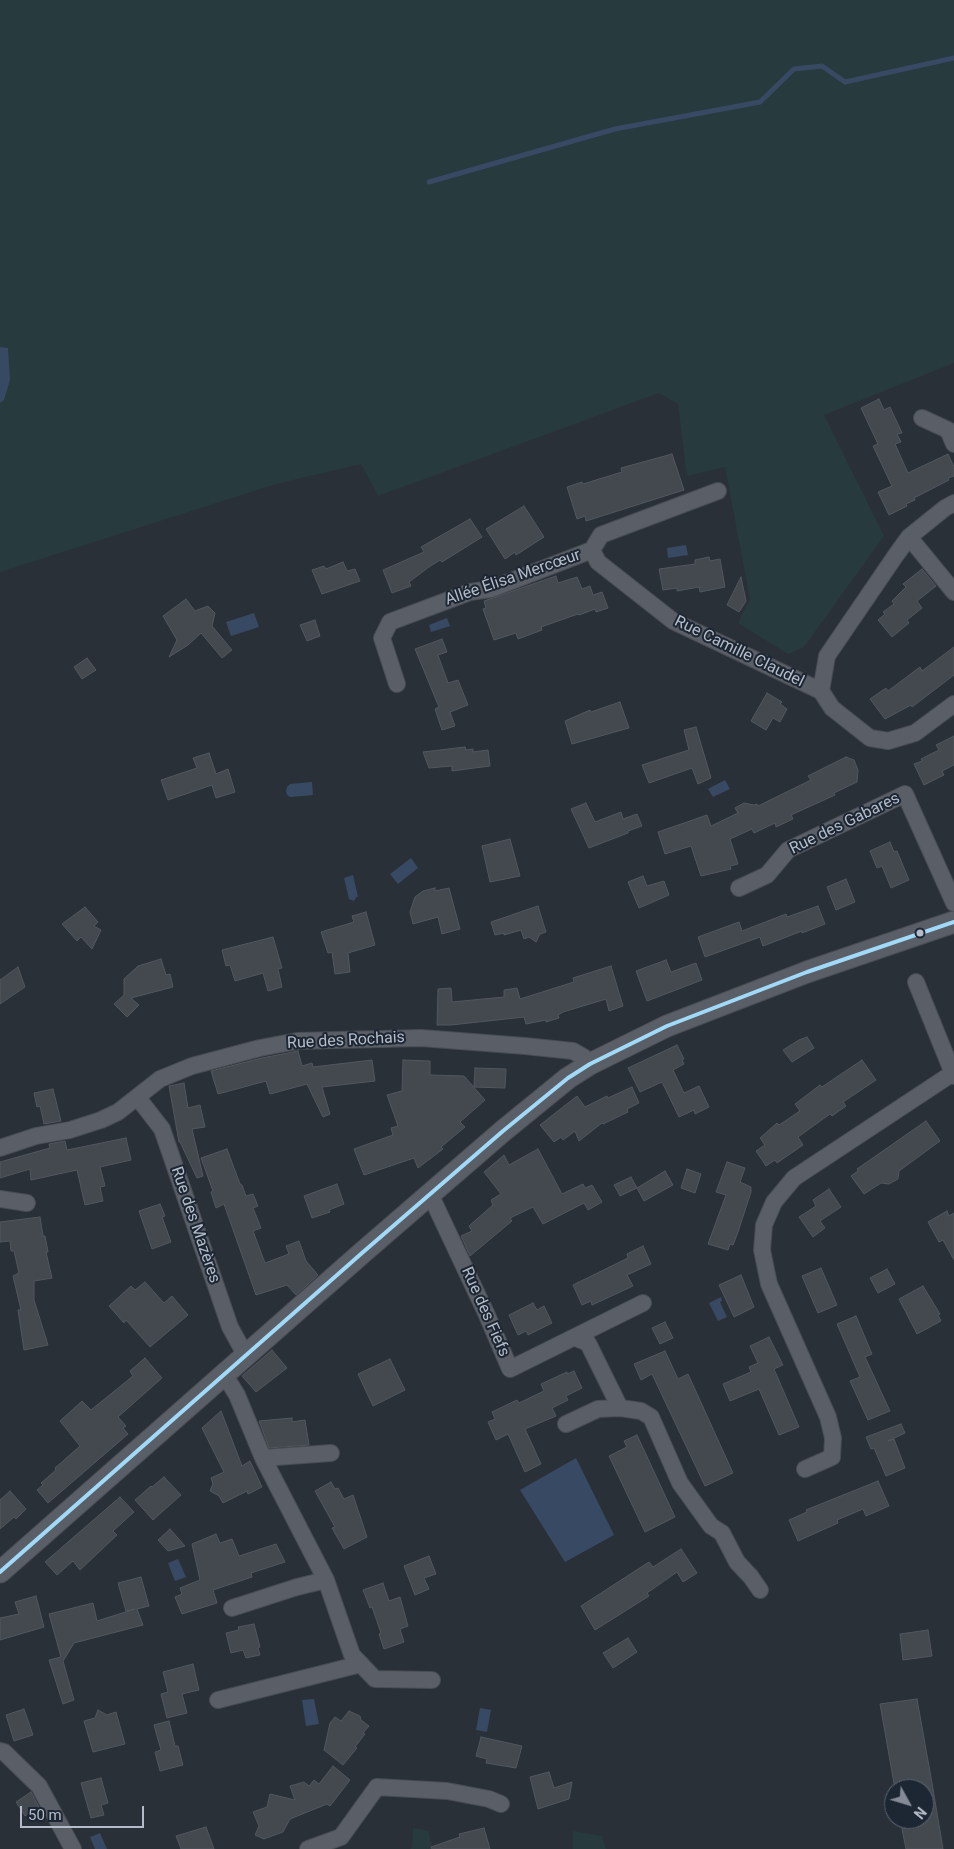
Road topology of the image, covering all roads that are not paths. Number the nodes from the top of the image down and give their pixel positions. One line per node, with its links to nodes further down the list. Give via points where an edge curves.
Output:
1 (922, 418): 2 (street, via 948,430)
2 (954, 444)
3 (718, 491): 6 (street, Allée Élisa Mercœur, via 601,535)
4 (954, 503): 5 (street)
5 (909, 537): 7 (street); 9 (street, via 827,656)
6 (592, 550): 8 (street, Allée Élisa Mercœur, via 491,589 470,592 390,622 382,638); 9 (street, Rue Camille Claudel, via 598,562 673,622)
7 (954, 592)
8 (397, 684)
9 (821, 691): 10 (street, via 832,708 870,738 888,741 914,733)
10 (954, 704)
11 (739, 888): 12 (street, Rue des Gabares, via 767,875 788,850 905,794)
12 (954, 903)
13 (954, 922): 15 (street, via 807,972 676,1023)
14 (916, 982): 16 (street)
15 (590, 1064): 17 (street, Rue des Rochais, via 573,1051 421,1038 297,1042 192,1066 160,1079); 19 (street, via 568,1078)
16 (953, 1074): 30 (street, via 794,1178 774,1202 764,1225 762,1250 769,1284 828,1417 833,1438 832,1457)
17 (138, 1098): 18 (street, Rue des Rochais, via 101,1120); 24 (street, Rue des Mazères, via 162,1129 230,1327)
18 (0, 1148)
19 (430, 1194): 23 (street, Rue des Fiefs, via 510,1369); 24 (street)
20 (0, 1199): 21 (street)
21 (27, 1203)
22 (643, 1303): 23 (street)
23 (576, 1338): 26 (street, via 588,1343)
24 (246, 1356): 25 (street)
25 (224, 1374): 29 (street, via 237,1395); 31 (street)
26 (620, 1408): 27 (street, via 598,1409); 33 (street, via 641,1411 650,1417 680,1483 711,1526 722,1533 737,1562)
27 (566, 1424)
28 (331, 1453): 29 (street)
29 (263, 1458): 32 (street)
30 (805, 1469)
31 (0, 1572)
32 (326, 1580): 34 (street); 35 (street, via 352,1655)
33 (760, 1590)
34 (232, 1608)
35 (361, 1664): 36 (street, via 375,1679); 37 (street)
36 (432, 1680)
37 (218, 1700)
38 (0, 1752): 40 (street, via 4,1752 39,1786)
39 (501, 1804): 41 (street, via 447,1791 377,1787 341,1836)
40 (73, 1849)
41 (308, 1849)

